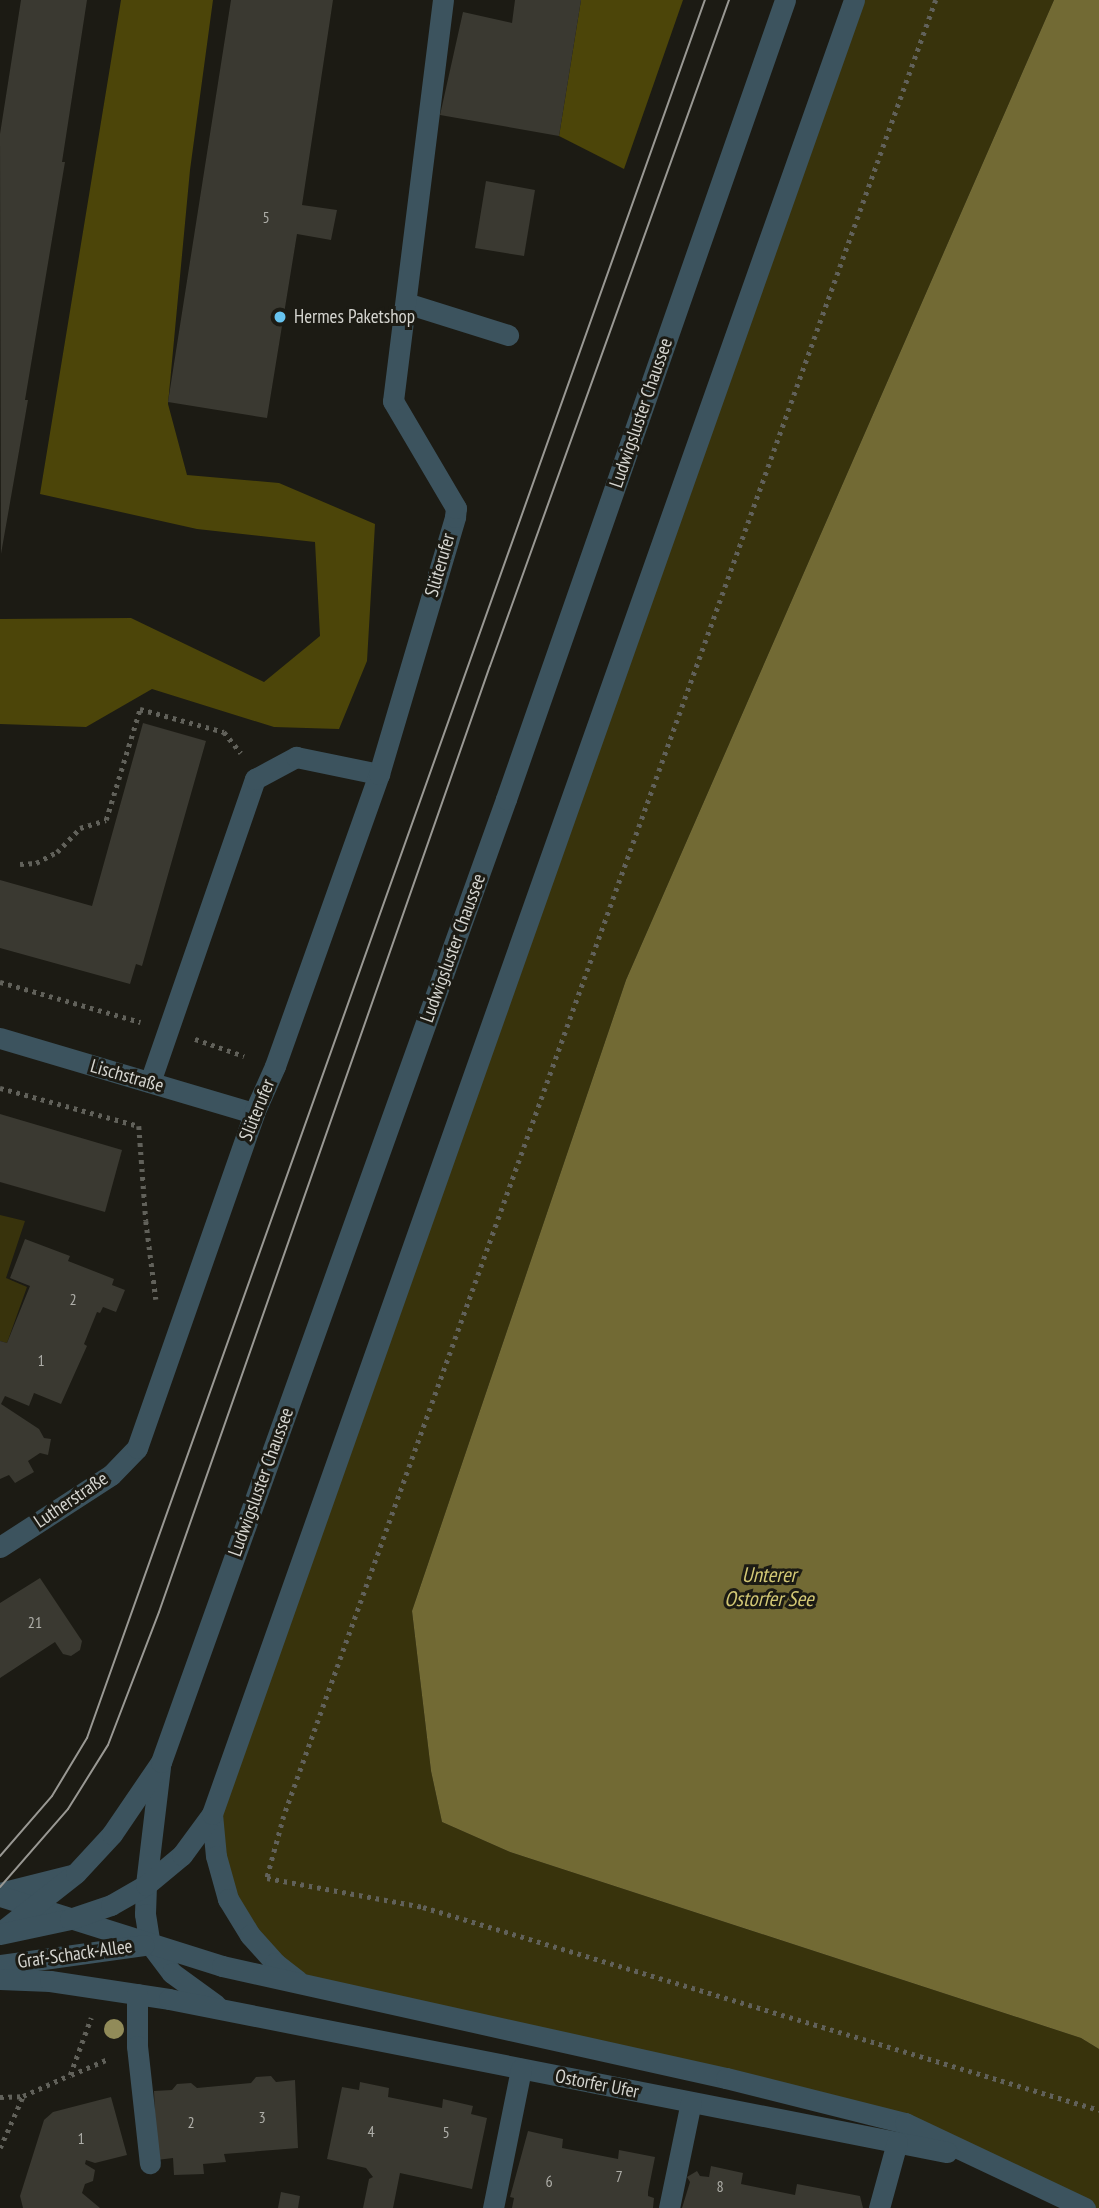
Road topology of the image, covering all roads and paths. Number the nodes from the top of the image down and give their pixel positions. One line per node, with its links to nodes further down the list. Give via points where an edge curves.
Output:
1 (443, 0): 5 (street)
2 (785, 0): 20 (street, Ludwigsluster Chaussee, via 506,799)
3 (853, 0): 21 (street)
4 (936, 0): 40 (path, via 284,1816 267,1878 423,1907)
5 (405, 303): 6 (street); 8 (street, Slüterufer, via 393,401 456,508)
6 (508, 335)
7 (244, 762): 9 (path, via 239,748 224,732 140,709 106,820 80,828 57,852 36,863)
8 (379, 774): 11 (street, via 296,757 255,779); 16 (street, Slüterufer)
9 (20, 864)
10 (0, 982): 11 (path)
11 (168, 1030): 13 (path); 14 (street)
12 (0, 1038): 14 (street, Lischstraße)
13 (244, 1056)
14 (150, 1082): 16 (street, Lischstraße)
15 (0, 1088): 17 (path, via 139,1126)
16 (254, 1113): 18 (street, Slüterufer)
17 (157, 1304)
18 (137, 1448): 19 (street, Lutherstraße, via 111,1475)
19 (0, 1548)
20 (161, 1762): 22 (street, Ludwigsluster Chaussee, via 112,1834); 23 (street, Ostorfer Ufer)
21 (212, 1814): 23 (street, Graf-Schack-Allee, via 182,1855); 32 (street, Ostorfer Ufer, via 216,1856 228,1899 250,1935)
22 (76, 1873): 24 (street); 25 (street, Ludwigsluster Chaussee)
23 (146, 1885): 26 (street, Graf-Schack-Allee, via 111,1905); 28 (street, Ostorfer Ufer)
24 (0, 1894): 25 (street, Ostorfer Ufer)
25 (35, 1908): 26 (street, Ostorfer Ufer); 27 (street, Ludwigsluster Chaussee)
26 (69, 1919): 27 (street, Graf-Schack-Allee); 28 (street, Ostorfer Ufer)
27 (0, 1933)
28 (150, 1944): 29 (street, Graf-Schack-Allee); 32 (street, Ostorfer Ufer); 35 (street, Ostorfer Ufer, via 172,1973)
29 (0, 1965)
30 (0, 1979): 31 (street, Graf-Schack-Allee)
31 (50, 1980): 33 (street, Ostorfer Ufer)
32 (305, 1987): 43 (street, Ostorfer Ufer, via 726,2078 905,2123)
33 (102, 1988): 34 (street, Ostorfer Ufer); 37 (path, via 70,2075)
34 (137, 1994): 35 (street, Ostorfer Ufer); 44 (street, via 137,2046)
35 (222, 2010): 36 (street, Ostorfer Ufer)
36 (521, 2069): 39 (street, Ostorfer Ufer); 46 (street)
37 (23, 2095): 38 (path); 42 (path)
38 (0, 2097)
39 (691, 2102): 41 (street, Ostorfer Ufer); 47 (street)
40 (1099, 2110)
41 (897, 2142): 43 (street, Ostorfer Ufer); 48 (street)
42 (0, 2148)
43 (973, 2157): 45 (street, Ostorfer Ufer)
44 (150, 2163)
45 (1055, 2200): 49 (street, Ostorfer Ufer)
46 (493, 2208)
47 (669, 2208)
48 (879, 2208)
49 (1085, 2208)

